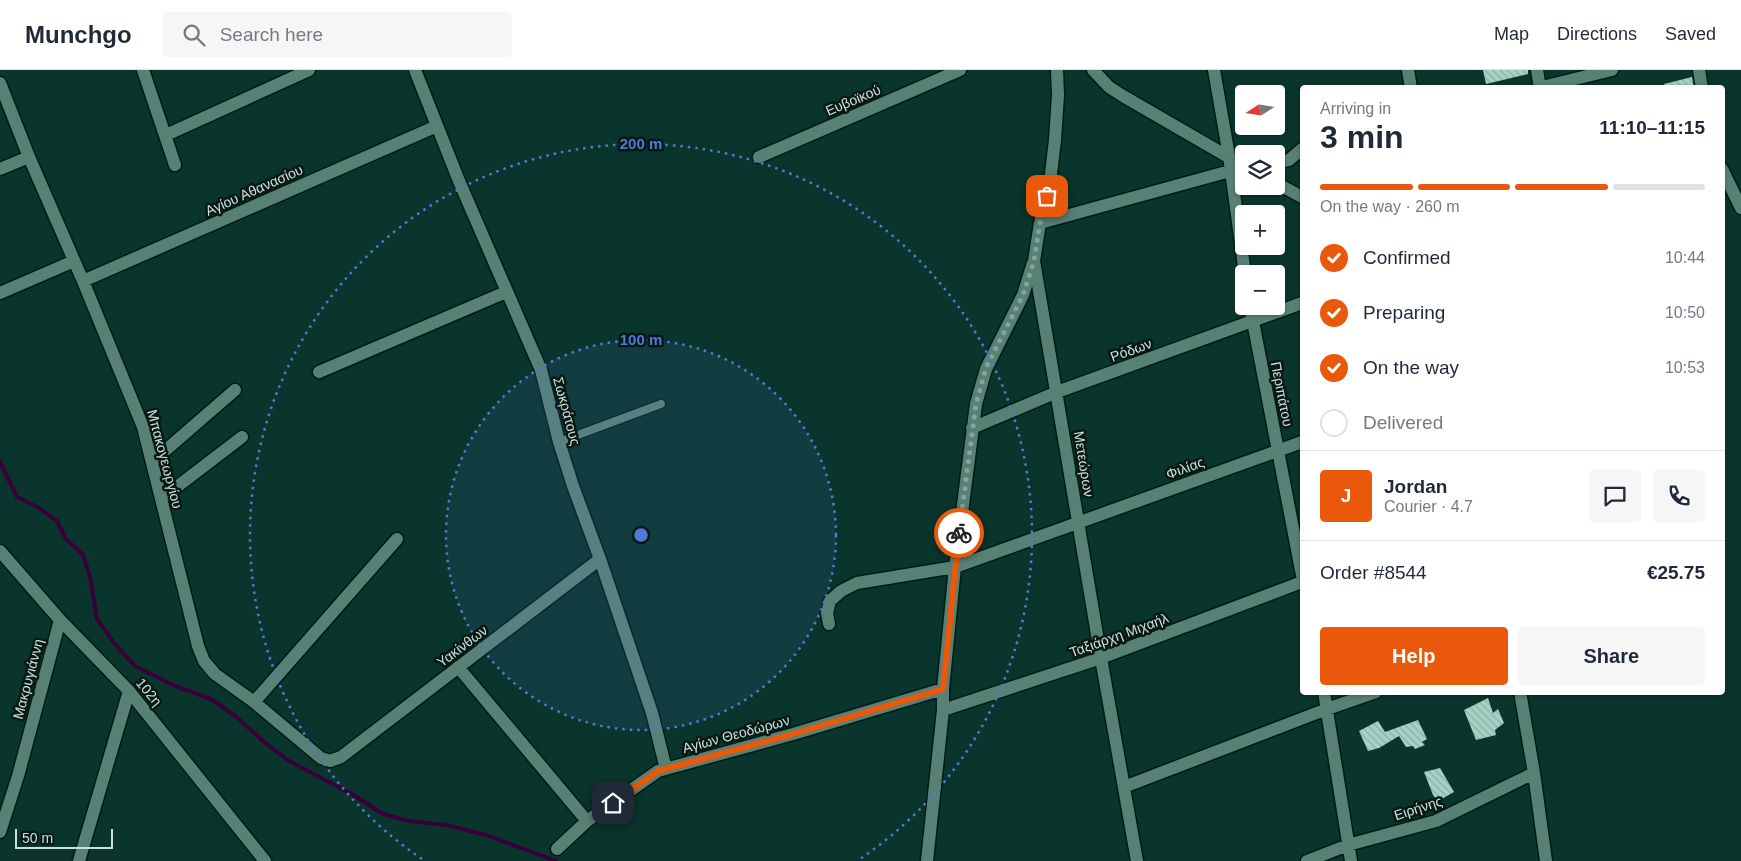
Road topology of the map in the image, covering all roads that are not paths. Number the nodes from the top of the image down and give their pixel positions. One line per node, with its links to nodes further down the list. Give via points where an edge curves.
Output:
1 (142, 70): 18 (street)
2 (310, 70): 18 (street)
3 (415, 70): 17 (street, Σωκράτους)
4 (960, 70): 22 (street, Ευβοϊκού)
5 (1057, 70): 32 (street, Μετεώρων, via 1056,131 1050,182)
6 (1093, 70): 20 (street, via 1116,92)
7 (1214, 70): 20 (street)
8 (1408, 70): 13 (street)
9 (1537, 70): 14 (street)
10 (1612, 70): 15 (street)
11 (1699, 70): 16 (street)
12 (0, 83): 21 (street, Μπακογεωργίου)
13 (1410, 85)
14 (1539, 85)
15 (1548, 85)
16 (1702, 85)
17 (437, 126): 36 (street, Αγίου Αθανασίου); 37 (street, Σωκράτους)
18 (166, 135): 25 (street)
19 (1300, 151): 24 (street)
20 (1229, 156): 23 (street); 27 (street)
21 (29, 157): 26 (street); 33 (street, Μπακογεωργίου)
22 (759, 157)
23 (1235, 160)
24 (1285, 161)
25 (175, 165)
26 (0, 169)
27 (1230, 171): 32 (street); 35 (street)
28 (1725, 175): 31 (street)
29 (1285, 188): 30 (street)
30 (1300, 196)
31 (1741, 208)
32 (1040, 223): 34 (street, Μετεώρων)
33 (74, 261): 36 (street, Μπακογεωργίου); 38 (street)
34 (1034, 261): 44 (street, Μετεώρων); 46 (street, via 1023,295 986,368)
35 (1244, 265)
36 (83, 281): 51 (street, Μπακογεωργίου, via 143,427)
37 (506, 292): 42 (street); 48 (street, Σωκράτους, via 541,370)
38 (0, 293)
39 (1300, 304): 41 (street, Ρόδων)
40 (1251, 315): 41 (street, Περιπάτου)
41 (1252, 322): 44 (street, Ρόδων); 50 (street, Περιπάτου)
42 (319, 372)
43 (235, 390): 51 (street)
44 (1057, 392): 46 (street, Ρόδων); 53 (street, Μετεώρων)
45 (661, 404): 48 (lane)
46 (972, 428): 58 (street)
47 (242, 437): 52 (street)
48 (560, 442): 56 (street, Σωκράτους)
49 (1300, 443): 50 (street, Φιλίας)
50 (1277, 451): 53 (street, Φιλίας); 57 (street, Περιπάτου)
51 (152, 462): 52 (street, Μπακογεωργίου)
52 (160, 499): 69 (street, Μπακογεωργίου, via 204,661 215,674)
53 (1078, 522): 58 (street, Φιλίας); 62 (street, Μετεώρων)
54 (396, 539): 69 (street)
55 (0, 551): 60 (street, 102η)
56 (600, 559): 63 (street, Υακίνθων); 73 (street, Σωκράτους, via 652,713)
57 (1300, 565)
58 (955, 567): 61 (street, Φιλίας, via 857,583 830,601); 64 (street)
59 (1300, 583): 62 (street, Ταξιάρχη Μιχαήλ)
60 (60, 620): 65 (street, 102η); 77 (street, Μακρυγιάννη)
61 (829, 624)
62 (1101, 658): 71 (street, Ταξιάρχη Μιχαήλ); 75 (street, Μετεώρων)
63 (458, 667): 72 (street, Υακίνθων); 76 (street)
64 (943, 689): 71 (street); 73 (street, Αγίων Θεοδώρων)
65 (129, 691): 80 (street); 81 (street, 102η)
66 (1324, 695): 70 (street)
67 (1367, 695): 70 (street)
68 (1521, 695): 74 (street)
69 (254, 702): 72 (street, Μπακογεωργίου, via 321,758 330,761)
70 (1326, 708): 75 (street); 78 (street)
71 (943, 710): 82 (street)
72 (342, 757)
73 (666, 769): 76 (street, Αγίων Θεοδώρων, via 652,775)
74 (1534, 773): 78 (street, Ειρήνης, via 1436,821); 86 (street)
75 (1124, 787): 83 (street, Μετεώρων)
76 (587, 821): 79 (street, Αγίων Θεοδώρων)
77 (0, 832)
78 (1348, 845): 84 (street, Ειρήνης); 85 (street)
79 (557, 849)
80 (79, 861)
81 (265, 861)
82 (927, 861)
83 (1137, 861)
84 (1307, 861)
85 (1351, 861)
86 (1546, 861)

